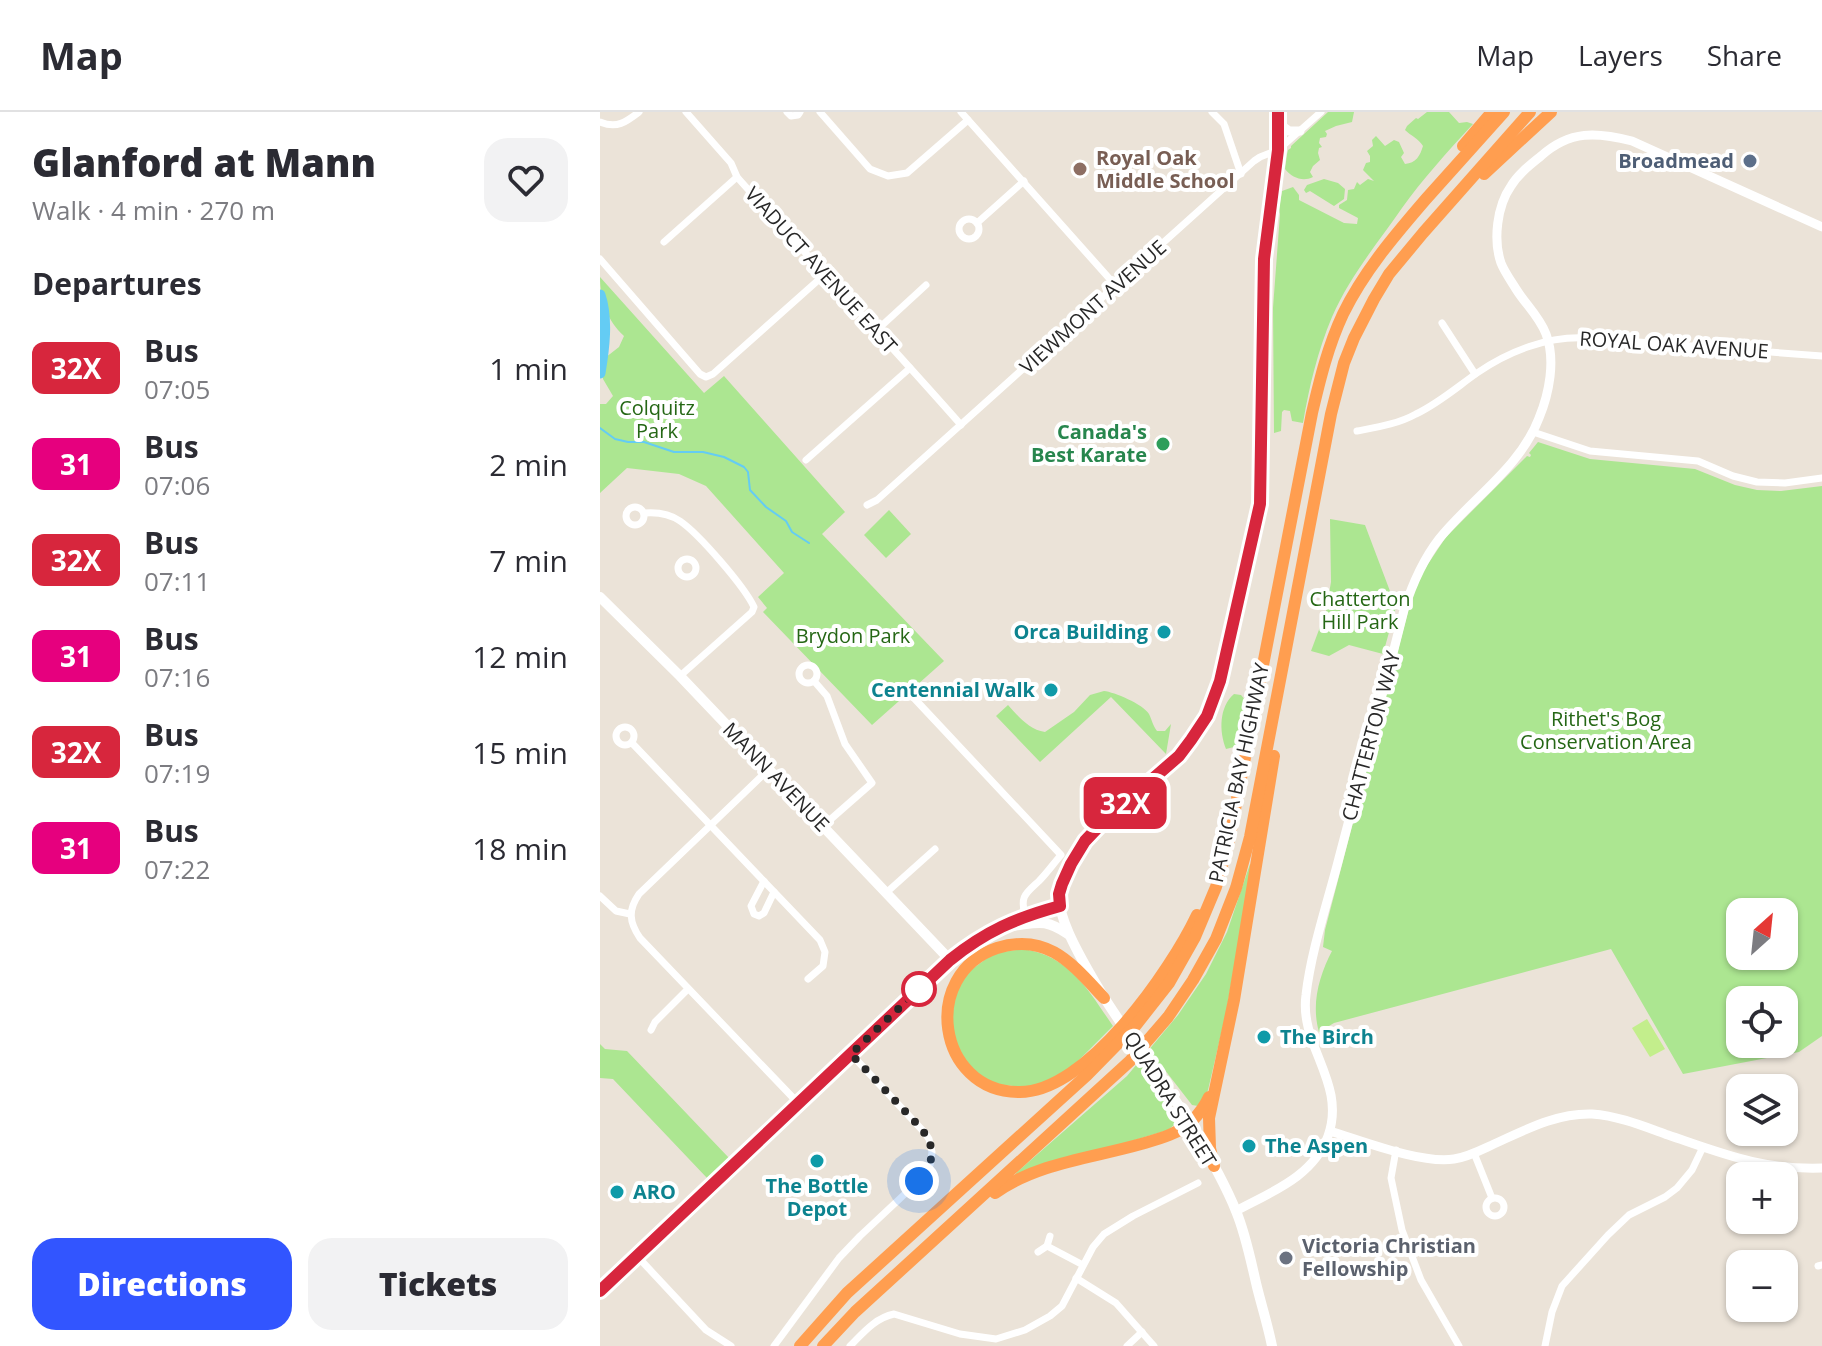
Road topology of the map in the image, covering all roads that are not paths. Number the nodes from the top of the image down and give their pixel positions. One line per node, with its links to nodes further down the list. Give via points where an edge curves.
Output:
1 (639, 112): 15 (street, via 622,125)
2 (686, 112): 19 (street, VIADUCT AVENUE EAST)
3 (787, 112): 4 (street)
4 (800, 112)
5 (820, 112): 14 (street, via 870,169 888,176 907,173)
6 (961, 112): 14 (street)
7 (1212, 112): 18 (street, via 1224,124)
8 (1321, 112): 16 (street, VIEWMONT AVENUE)
9 (1492, 112): 31 (highway, via 1375,252 1347,296)
10 (1504, 112): 31 (highway, PATRICIA BAY HIGHWAY, via 1375,262)
11 (1530, 112): 24 (highway, PATRICIA BAY HIGHWAY)
12 (1551, 112): 24 (highway)
13 (1278, 117): 16 (street, via 1289,131); 17 (main road)
14 (968, 120): 20 (street)
15 (600, 122)
16 (1300, 131): 17 (street, VIEWMONT AVENUE)
17 (1278, 150): 18 (street, VIEWMONT AVENUE); 60 (main road, via 1264,259 1260,504 1220,681 1207,716 1179,756 1085,841 1062,884)
18 (1241, 174): 28 (street, VIEWMONT AVENUE)
19 (737, 177): 23 (street); 26 (street, VIADUCT AVENUE EAST)
20 (1024, 181): 21 (street); 28 (street)
21 (977, 223)
22 (1822, 227): 32 (street, CHATTERTON WAY, via 1632,141 1598,134 1568,139 1549,148 1511,186 1497,231 1501,263)
23 (664, 242)
24 (1406, 253): 45 (highway, PATRICIA BAY HIGHWAY, via 1374,299 1344,363)
25 (600, 259): 26 (street, via 706,377)
26 (824, 275): 30 (street, VIADUCT AVENUE EAST)
27 (926, 285): 30 (street)
28 (1116, 286): 36 (street, VIEWMONT AVENUE)
29 (1442, 323): 35 (street)
30 (877, 330): 34 (street, VIADUCT AVENUE EAST)
31 (1335, 334): 52 (highway, PATRICIA BAY HIGHWAY, via 1312,413)
32 (1548, 341): 33 (street, ROYAL OAK AVENUE, via 1579,337); 35 (street, ROYAL OAK AVENUE); 38 (street, CHATTERTON WAY, via 1549,379)
33 (1822, 356)
34 (910, 368): 36 (street, VIADUCT AVENUE EAST); 39 (street)
35 (1475, 374): 37 (street, ROYAL OAK AVENUE, via 1414,416)
36 (961, 425): 41 (street, VIEWMONT AVENUE)
37 (1357, 431)
38 (1533, 432): 40 (street, via 1590,451 1698,461 1744,480 1785,483); 74 (street, CHATTERTON WAY, via 1436,542 1404,610 1305,999 1307,1022 1332,1094)
39 (806, 460)
40 (1822, 478)
41 (867, 505)
42 (644, 513): 43 (street, via 680,521)
43 (709, 548): 44 (street); 47 (street, via 754,607)
44 (694, 561)
45 (1303, 562): 71 (highway); 90 (highway, PATRICIA BAY HIGHWAY, via 1243,865 1226,916 1193,980 1130,1061)
46 (600, 597): 47 (main road, MANN AVENUE)
47 (680, 676): 51 (main road, MANN AVENUE)
48 (814, 681): 54 (street, via 827,696 845,744 872,783)
49 (912, 696): 62 (street, via 1061,855 1028,890 1022,904)
50 (632, 743): 53 (street)
51 (769, 769): 53 (street); 54 (main road, MANN AVENUE)
52 (1236, 811): 68 (highway, via 1184,940 1134,1012 1076,1070 1042,1089 1003,1090 970,1073 948,1035 946,1013 954,986 980,956 1004,946 1031,945 1060,955); 95 (highway, PATRICIA BAY HIGHWAY, via 1205,915 1176,971 1143,1017 1087,1075 847,1293)
53 (710, 826): 56 (street); 61 (street, via 639,894)
54 (823, 826): 58 (main road, MANN AVENUE)
55 (935, 849): 58 (street)
56 (764, 881): 57 (street); 57 (street, via 751,906 754,914 764,913)
57 (774, 892): 66 (street, via 824,945 823,966)
58 (887, 892): 65 (main road, MANN AVENUE)
59 (600, 896): 61 (street, via 616,911)
60 (1060, 906): 62 (main road); 64 (main road, QUADRA STREET)
61 (630, 914): 67 (street, via 640,938)
62 (1025, 916): 63 (main road)
63 (1001, 926): 64 (main road, via 1048,922); 65 (main road)
64 (1070, 935): 68 (main road, QUADRA STREET)
65 (950, 960): 70 (main road)
66 (808, 979)
67 (688, 989): 69 (street); 72 (street)
68 (1107, 1002): 73 (main road, QUADRA STREET)
69 (651, 1030)
70 (851, 1054): 72 (main road); 94 (street, via 925,1133 930,1165 839,1258)
71 (1220, 1065): 73 (highway, via 1208,1100); 78 (highway, via 1209,1118)
72 (799, 1104): 86 (main road)
73 (1190, 1123): 78 (main road, QUADRA STREET); 90 (highway, via 1162,1138 1049,1168 1005,1186)
74 (1330, 1131): 76 (street); 82 (street, CHATTERTON WAY, via 1306,1170)
75 (1703, 1147): 77 (street, via 1617,1117 1584,1114 1539,1124); 79 (street, via 1771,1167); 102 (street, via 1677,1188 1629,1215 1562,1286)
76 (1396, 1150): 77 (street, via 1435,1160); 101 (street, via 1391,1178 1402,1230 1421,1280)
77 (1474, 1153): 81 (street)
78 (1214, 1166): 82 (main road, QUADRA STREET)
79 (1822, 1168)
80 (1198, 1183): 87 (street, via 1104,1234)
81 (1492, 1198)
82 (1236, 1211): 100 (main road, QUADRA STREET)
83 (1050, 1236): 84 (street)
84 (1047, 1246): 85 (street); 87 (street)
85 (1038, 1252)
86 (637, 1256): 89 (main road); 93 (street, via 706,1330)
87 (1083, 1265): 88 (street)
88 (1076, 1278): 91 (street, via 1116,1303); 92 (street, via 1062,1306 1050,1316)
89 (600, 1291)
90 (855, 1312): 96 (highway, PATRICIA BAY HIGHWAY)
91 (1142, 1332): 98 (street); 99 (street)
92 (997, 1343): 97 (street, via 894,1314 874,1322)
93 (731, 1346)
94 (774, 1346)
95 (800, 1346)
96 (823, 1346)
97 (850, 1346)
98 (1127, 1346)
99 (1154, 1346)
100 (1272, 1346)
101 (1459, 1346)
102 (1545, 1346)

